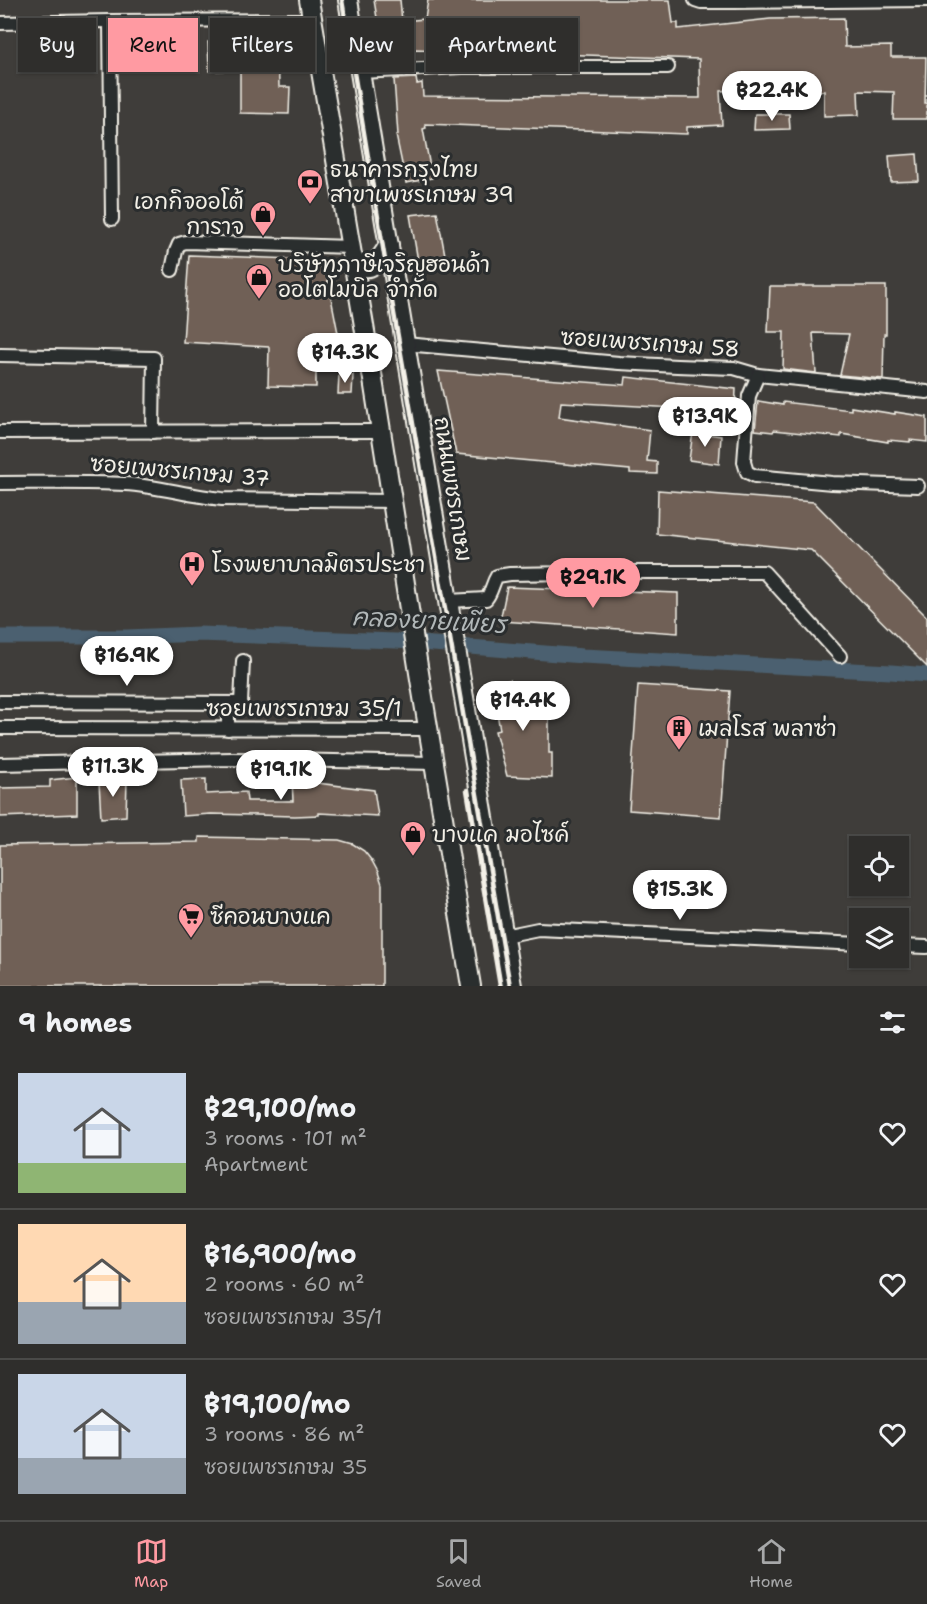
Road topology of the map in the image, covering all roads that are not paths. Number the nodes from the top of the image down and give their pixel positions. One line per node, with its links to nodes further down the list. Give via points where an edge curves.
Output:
1 (309, 0): 5 (main road)
2 (348, 0): 6 (main road, ถนนเพชรเกษม)
3 (695, 0): 4 (street)
4 (927, 0)
5 (313, 18)
6 (351, 18)
7 (108, 21): 8 (street)
8 (0, 23)
9 (315, 32): 16 (main road)
10 (668, 67): 11 (street)
11 (414, 69)
12 (111, 72): 14 (street)
13 (360, 72): 15 (main road, ถนนเพชรเกษม)
14 (112, 219)
15 (388, 245): 16 (main road, via 371,266 357,264); 18 (main road, ถนนเพชรเกษม)
16 (352, 253): 17 (street, via 186,243 179,244); 19 (main road)
17 (172, 270)
18 (394, 279): 19 (main road, via 372,273); 20 (main road, ถนนเพชรเกษม)
19 (357, 284): 26 (main road)
20 (405, 344): 22 (street, ซอยเพชรเกษม 58, via 619,363 734,368); 30 (main road, ถนนเพชรเกษม)
21 (0, 355): 25 (street, via 154,358)
22 (758, 375): 23 (street, ซอยเพชรเกษม 58); 28 (street, via 749,396 744,462 747,472 832,483)
23 (927, 392)
24 (0, 432): 25 (street)
25 (153, 432): 26 (street)
26 (382, 432): 29 (main road)
27 (0, 483): 29 (street, ซอยเพชรเกษม 37, via 126,484 222,499)
28 (918, 486)
29 (393, 501): 37 (main road)
30 (448, 601): 31 (street, via 486,599 497,576 510,574 764,572); 40 (main road, ถนนเพชรเกษม)
31 (840, 656)
32 (243, 661): 34 (street, via 241,703)
33 (0, 702): 34 (street)
34 (228, 703): 36 (street)
35 (0, 728): 36 (street, ซอยเพชรเกษม 35/1)
36 (228, 729): 37 (street, ซอยเพชรเกษม 35/1)
37 (428, 729): 38 (main road)
38 (434, 763): 39 (street, via 232,759); 44 (main road)
39 (0, 765)
40 (504, 936): 41 (street, via 538,929); 45 (main road, ถนนเพชรเกษม)
41 (849, 943)
42 (909, 946): 43 (street)
43 (927, 947)
44 (471, 986)
45 (512, 986)

